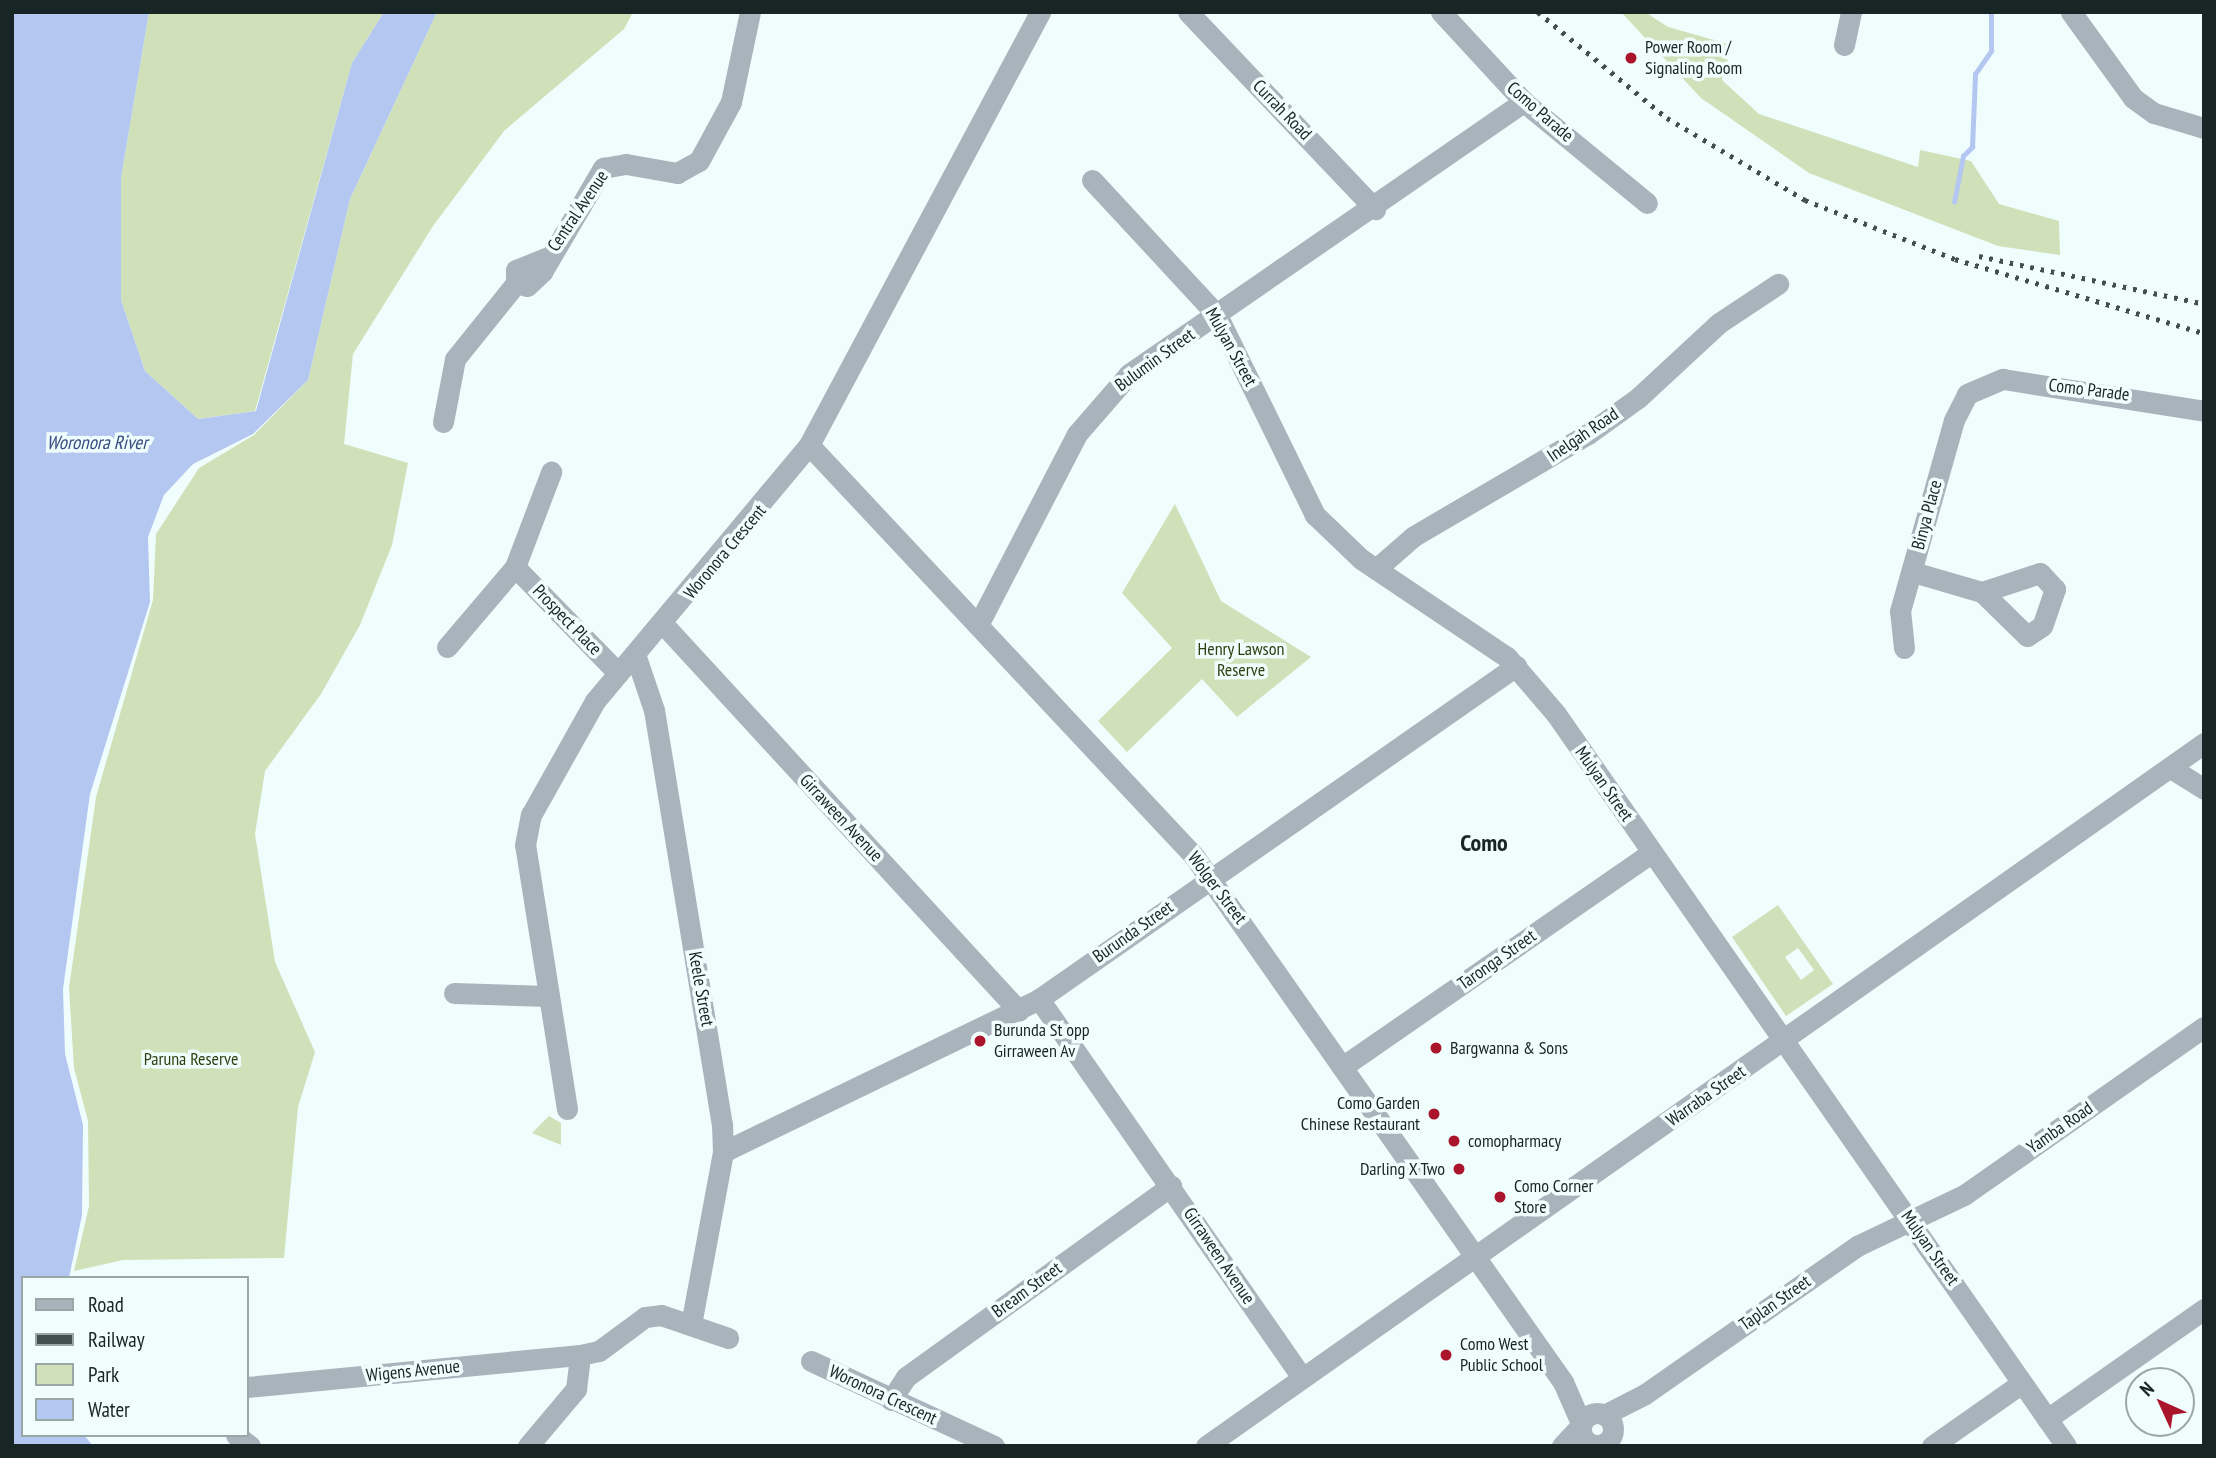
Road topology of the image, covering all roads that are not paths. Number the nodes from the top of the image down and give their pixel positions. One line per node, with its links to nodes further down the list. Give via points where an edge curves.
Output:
1 (750, 12): 17 (street, Central Avenue, via 731,102 709,149 677,173 626,164 603,168 535,281 516,283 455,359)
2 (1040, 12): 18 (street, Woronora Crescent)
3 (1188, 12): 12 (street, Currah Road)
4 (1441, 12): 8 (street, Como Parade)
5 (1851, 12): 7 (street)
6 (2071, 12): 9 (street, via 2143,107)
7 (1844, 45)
8 (1524, 102): 11 (street, Como Parade); 12 (street, Bulumin Street)
9 (2204, 128)
10 (1092, 180): 14 (street, Mulyan Street)
11 (1647, 203)
12 (1375, 209): 14 (street, Bulumin Street)
13 (1778, 284): 21 (street, Inelgah Road, via 1719,323 1608,419 1414,536)
14 (1217, 315): 21 (street, Mulyan Street, via 1315,515); 25 (street, Bulumin Street, via 1129,374 1098,404)
15 (1975, 388): 16 (street, Como Parade, via 2003,379); 22 (street, Binya Place, via 1957,410)
16 (2204, 411)
17 (443, 422)
18 (809, 445): 24 (street, Woronora Crescent); 25 (street, Wolger Street)
19 (551, 472): 20 (street)
20 (515, 566): 26 (street); 30 (street, Prospect Place)
21 (1376, 569): 29 (street, Mulyan Street)
22 (1913, 572): 23 (street); 27 (street, Binya Place, via 1898,621)
23 (1982, 592)
24 (664, 625): 28 (street, Woronora Crescent); 39 (street, Girraween Avenue)
25 (978, 625): 35 (street, Wolger Street)
26 (446, 647)
27 (1904, 648)
28 (635, 654): 30 (street, Woronora Crescent); 44 (street, Keele Street, via 654,710)
29 (1516, 666): 34 (street, Mulyan Street); 35 (street, Burunda Street)
30 (618, 673): 37 (street, Woronora Crescent, via 578,727 525,833)
31 (2204, 743): 32 (street, Warraba Street)
32 (2174, 770): 33 (street); 41 (street, Warraba Street)
33 (2204, 789)
34 (1651, 853): 41 (street, Mulyan Street); 42 (street, Taronga Street)
35 (1210, 878): 38 (street, Burunda Street); 42 (street, Wolger Street)
36 (454, 993): 37 (street)
37 (548, 996): 43 (street, Woronora Crescent)
38 (1039, 999): 39 (street, Burunda Street); 45 (street, Girraween Avenue)
39 (1019, 1011): 44 (street, Burunda Street)
40 (2204, 1027): 46 (street, Yamba Road, via 1964,1195)
41 (1786, 1041): 46 (street, Mulyan Street); 47 (street, Warraba Street)
42 (1342, 1066): 47 (street, Wolger Street)
43 (568, 1109)
44 (723, 1152): 49 (street, Keele Street)
45 (1171, 1186): 53 (street, Girraween Avenue); 56 (street, Bream Street, via 906,1377)
46 (1911, 1220): 54 (street, Mulyan Street); 58 (street, Taplan Street, via 1857,1246 1645,1394)
47 (1475, 1256): 53 (street, Warraba Street); 58 (street, Wolger Street)
48 (2204, 1309): 57 (street)
49 (691, 1325): 50 (street); 51 (street, Wigens Avenue, via 661,1315 638,1321 598,1351)
50 (728, 1338)
51 (580, 1355): 55 (street, Wigens Avenue); 59 (street, via 576,1389)
52 (811, 1361): 56 (street, Woronora Crescent)
53 (1301, 1376): 61 (street, Warraba Street)
54 (2022, 1383): 57 (street, Mulyan Street); 63 (street)
55 (248, 1387)
56 (891, 1400): 60 (street, Woronora Crescent)
57 (2047, 1419): 64 (street, Mulyan Street)
58 (1597, 1434): 62 (street, Taplan Street)
59 (527, 1446)
60 (994, 1446)
61 (1206, 1446)
62 (1562, 1446)
63 (1932, 1446)
64 (2066, 1446)

